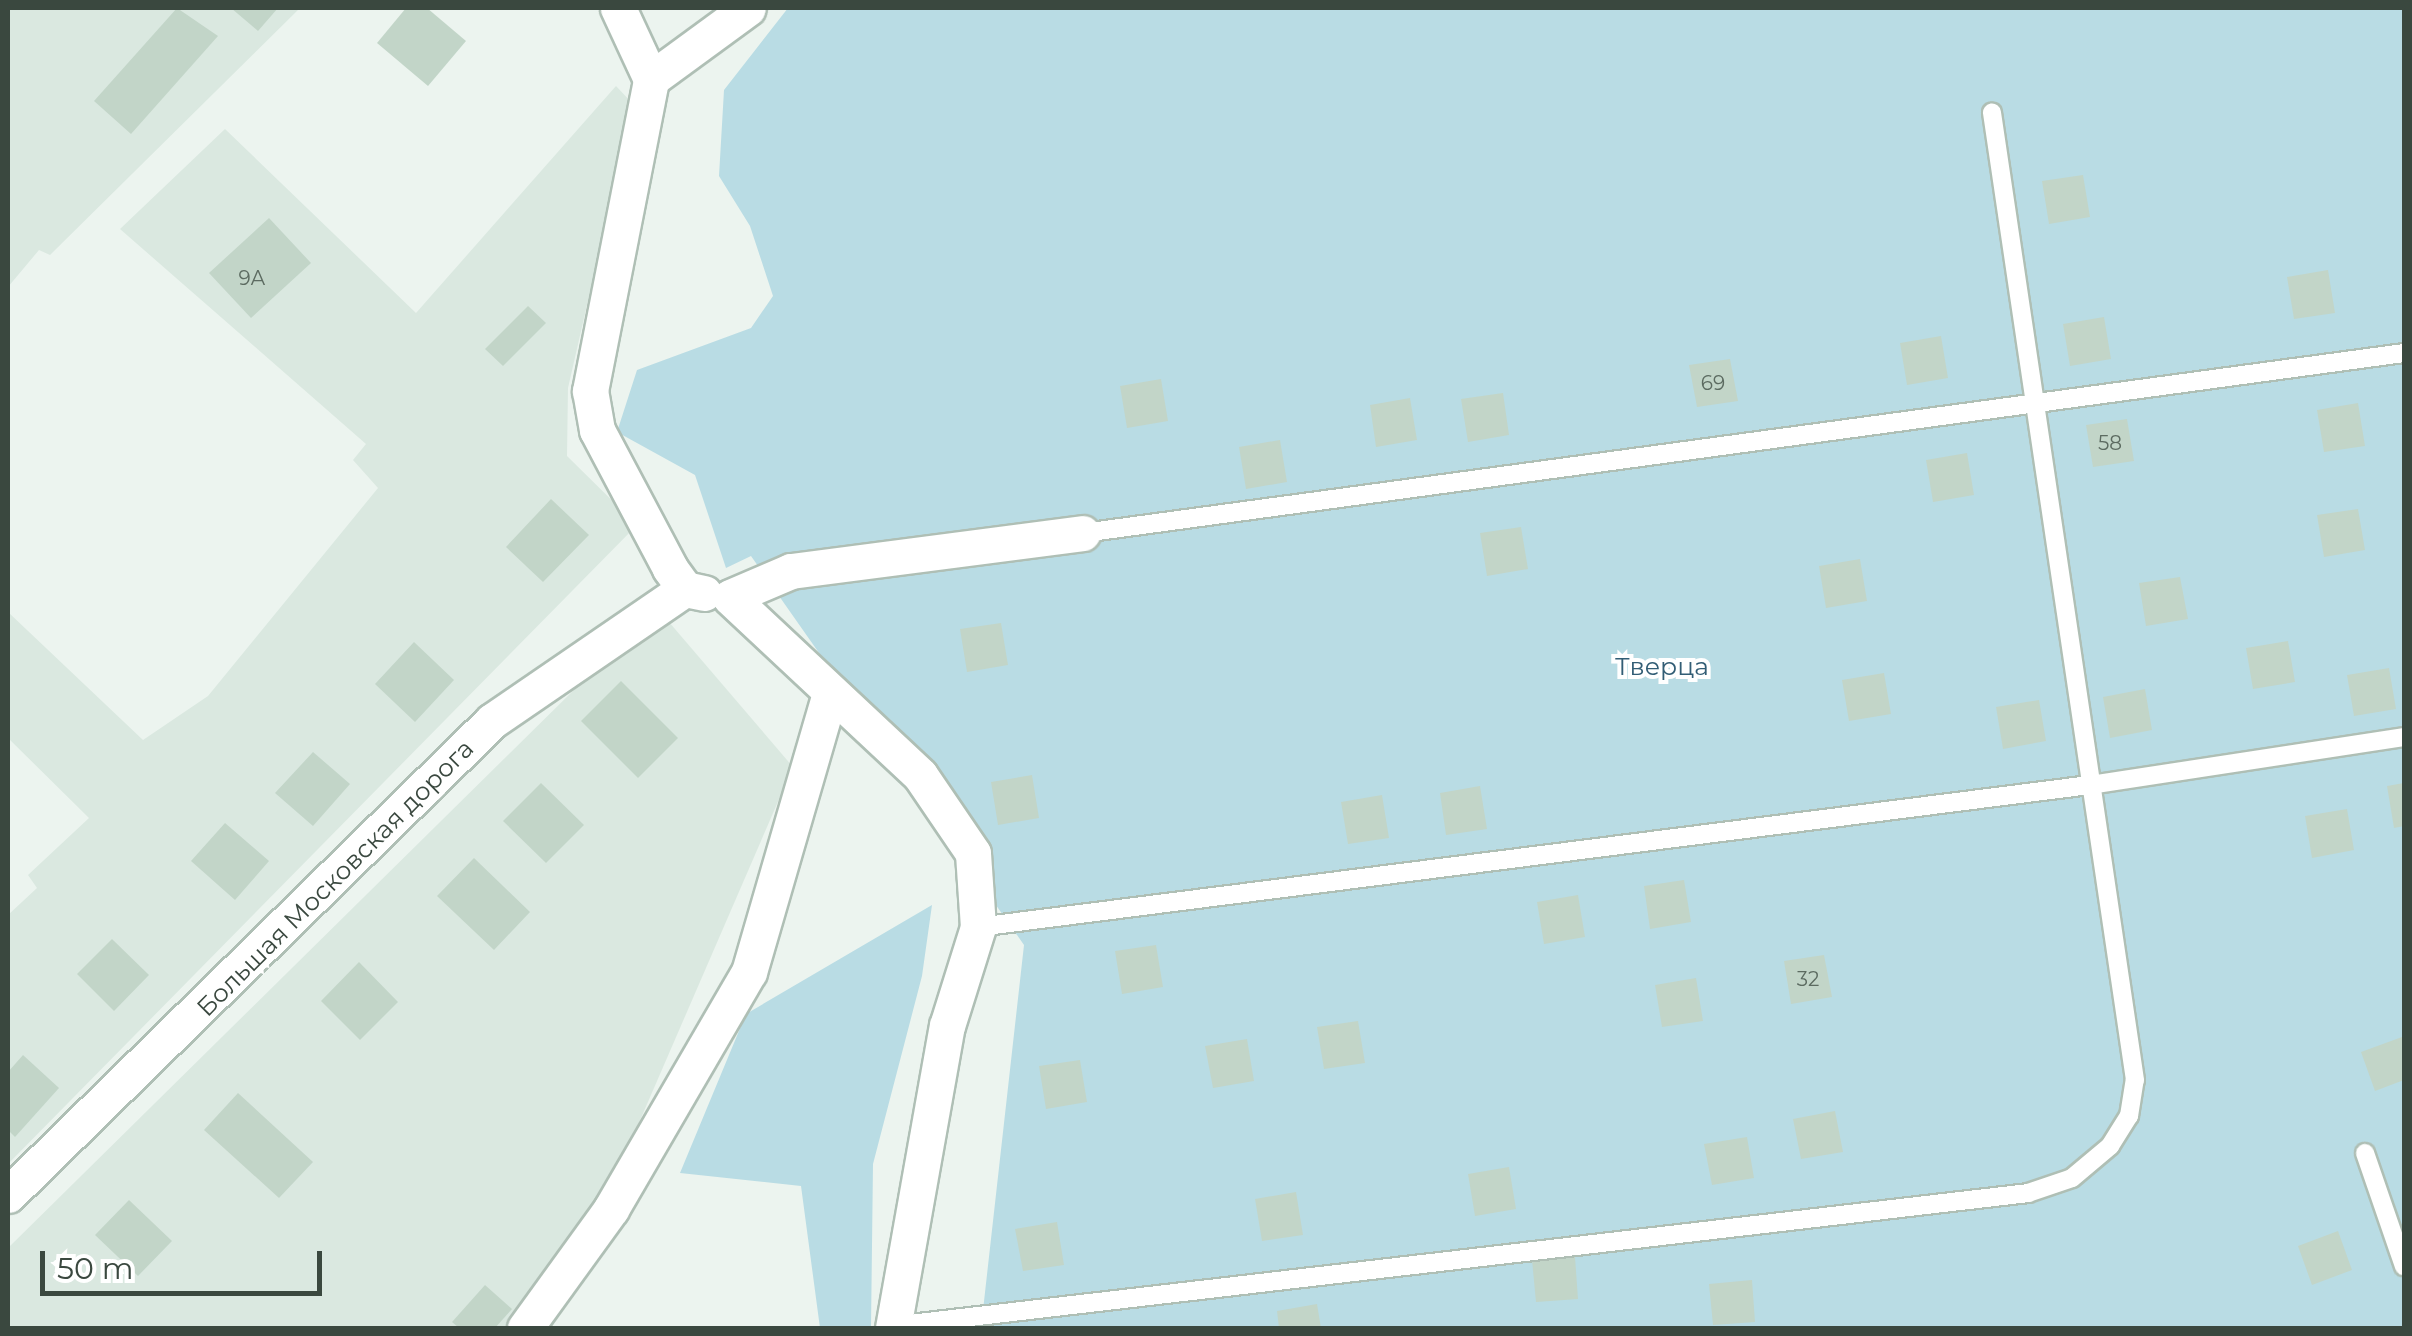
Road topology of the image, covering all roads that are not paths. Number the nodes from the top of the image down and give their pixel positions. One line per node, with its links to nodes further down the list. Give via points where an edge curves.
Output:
1 (618, 8): 3 (street)
2 (748, 8): 3 (street)
3 (651, 79): 8 (street, via 590,391 597,430)
4 (1992, 113): 6 (lane)
5 (2404, 353): 6 (lane)
6 (2035, 408): 7 (lane); 12 (lane)
7 (1083, 534): 9 (street, via 791,571)
8 (684, 590): 9 (street); 15 (street, Большая Московская дорога, via 492,721)
9 (730, 597): 10 (street)
10 (830, 694): 13 (street, via 920,775 965,836); 18 (street, via 749,972 611,1209)
11 (2404, 737): 12 (lane)
12 (2090, 786): 13 (lane); 17 (lane, via 2135,1080 2129,1116 2110,1146 2072,1178 2028,1193)
13 (978, 927): 17 (street, via 947,1026)
14 (2365, 1153): 16 (lane)
15 (8, 1195)
16 (2404, 1266)
17 (893, 1327)
18 (525, 1328)

